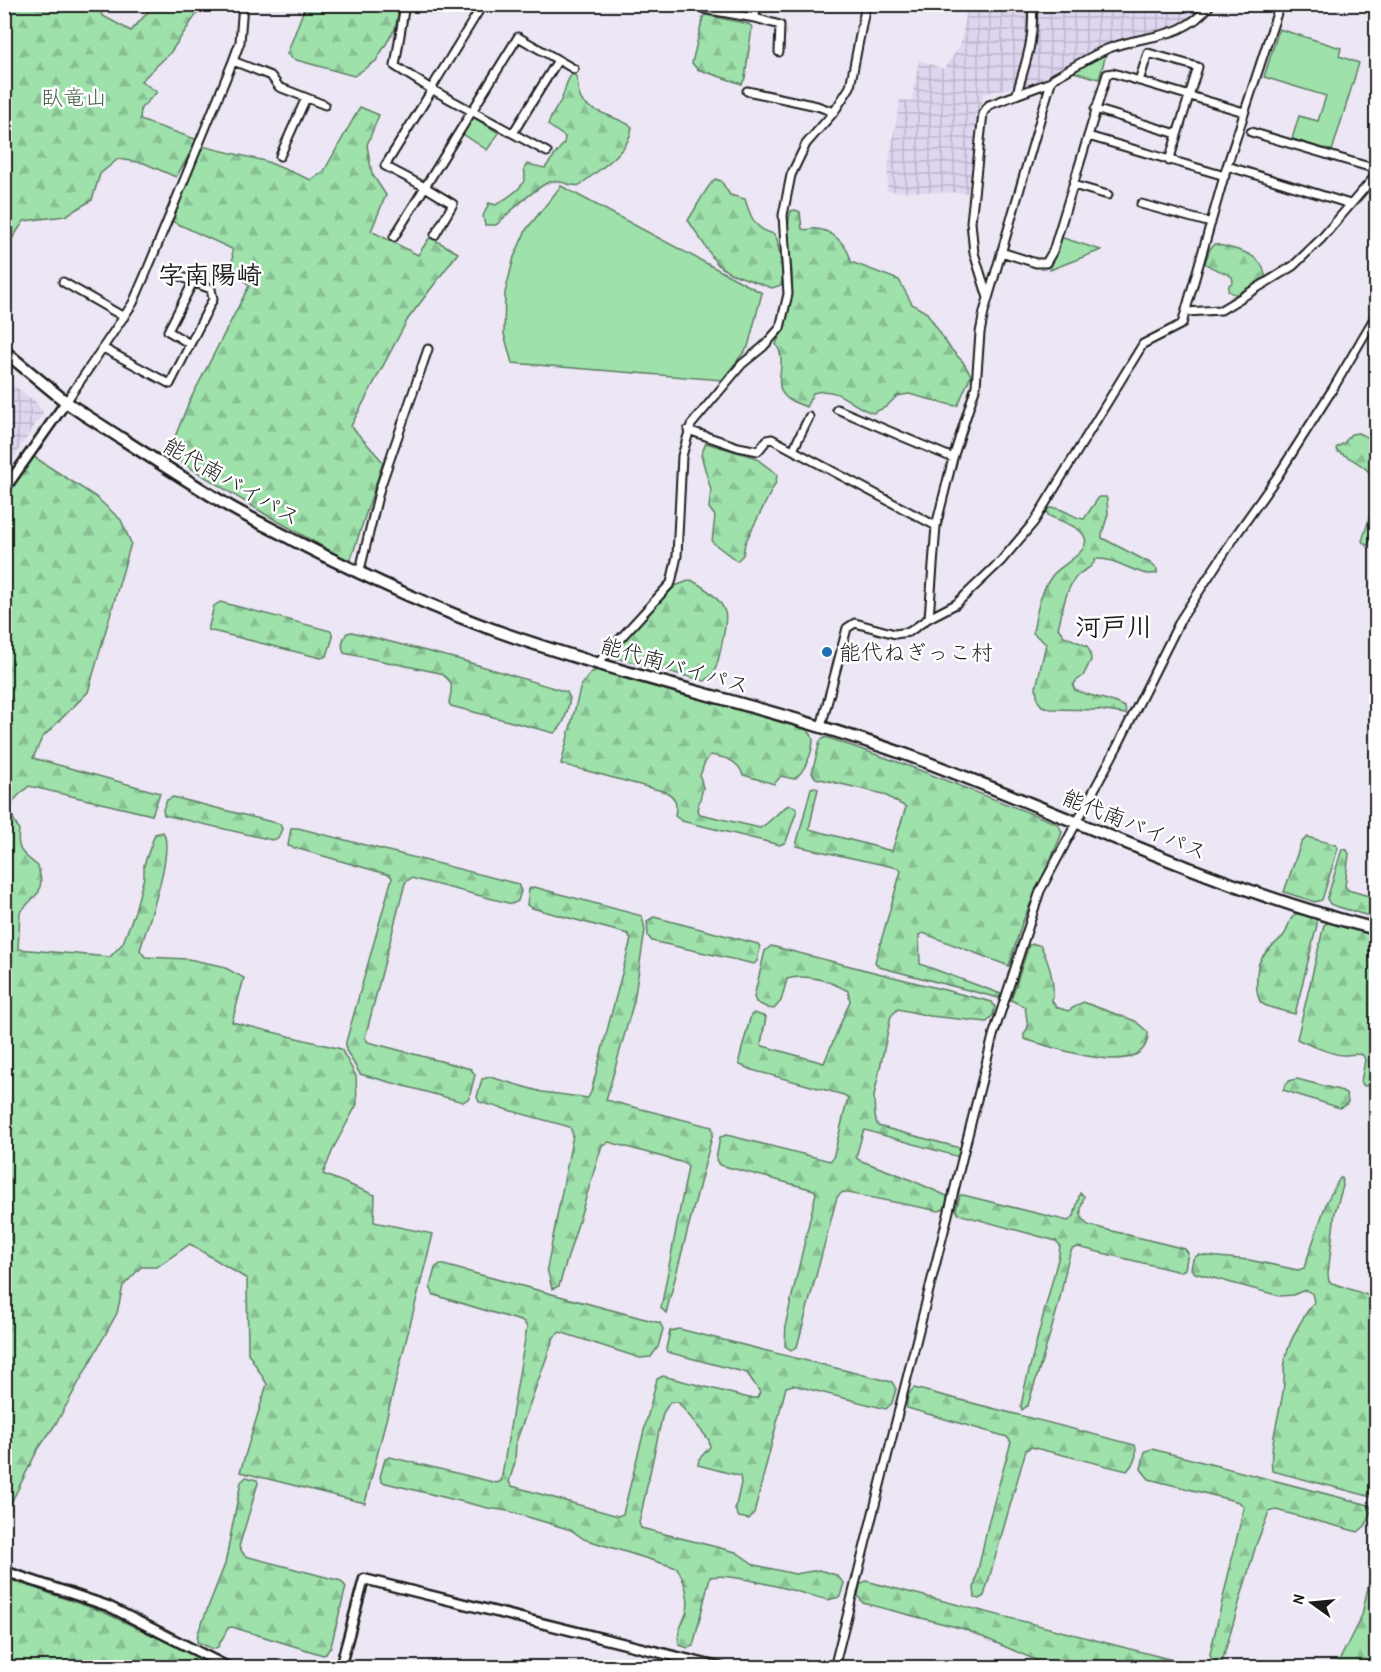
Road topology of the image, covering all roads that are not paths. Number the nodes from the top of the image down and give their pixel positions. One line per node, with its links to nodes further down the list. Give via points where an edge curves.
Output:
1 (243, 4): 13 (street, via 240,42)
2 (405, 4): 17 (street, via 395,66)
3 (483, 4): 17 (street)
4 (756, 4): 10 (street)
5 (866, 4): 25 (street, via 850,87)
6 (1032, 4): 19 (street, via 1030,54)
7 (1211, 4): 16 (street, via 1188,26 1108,49)
8 (1280, 4): 26 (street)
9 (704, 9): 10 (street)
10 (754, 18): 11 (street, via 780,25)
11 (779, 52)
12 (558, 60): 14 (street); 24 (street, via 518,37); 28 (street)
13 (233, 61): 21 (street, via 271,76 279,87); 53 (street, via 167,226)
14 (574, 69)
15 (1139, 81): 20 (street); 20 (street, via 1148,53 1198,67); 23 (street, via 1107,74)
16 (1051, 82): 19 (street); 46 (street)
17 (431, 89): 24 (street); 39 (street, via 385,166)
18 (747, 91): 25 (street)
19 (1017, 93): 50 (street, via 989,105 983,113 971,222 974,253)
20 (1189, 96): 26 (street); 29 (street)
21 (306, 98): 22 (street); 32 (street)
22 (325, 105)
23 (1095, 109): 29 (street); 30 (street)
24 (473, 112): 28 (street); 39 (street)
25 (834, 112): 61 (street, via 806,144 790,175 783,215 788,294 780,328 742,364)
26 (1245, 112): 34 (street)
27 (1251, 132): 35 (street)
28 (513, 133): 31 (street)
29 (1177, 134): 33 (street)
30 (1088, 136): 33 (street); 38 (street)
31 (547, 152)
32 (280, 156)
33 (1169, 160): 37 (street)
34 (1227, 166): 37 (street); 42 (street)
35 (1377, 169)
36 (1377, 175): 42 (street)
37 (1225, 176): 43 (street)
38 (1072, 185): 40 (street); 46 (street, via 1046,263)
39 (425, 187): 44 (street, via 453,204); 45 (street)
40 (1108, 195)
41 (1141, 204): 43 (street)
42 (1350, 204): 51 (street, via 1293,266 1221,310)
43 (1211, 223): 51 (street)
44 (435, 235)
45 (394, 237)
46 (1001, 252): 50 (street)
47 (169, 271): 49 (street)
48 (63, 282): 53 (street)
49 (193, 282): 54 (street, via 211,289 213,299); 54 (street, via 168,331)
50 (988, 298): 63 (street, via 980,333 976,386)
51 (1186, 312): 67 (street, via 1182,324 1143,344 1034,522 956,604)
52 (1377, 315): 70 (street, via 1277,477 1181,619)
53 (124, 317): 55 (street)
54 (190, 344): 55 (street, via 170,384)
55 (103, 348): 58 (street)
56 (428, 349): 66 (street, via 380,488)
57 (4, 351): 58 (highway, 能代南バイパス)
58 (66, 402): 64 (street); 66 (highway, 能代南バイパス, via 230,506)
59 (837, 409): 63 (street)
60 (809, 417): 62 (street)
61 (688, 430): 62 (street, via 758,451 772,439); 68 (street, via 682,456 677,556 671,584)
62 (793, 450): 65 (street)
63 (953, 458): 65 (street)
64 (4, 490)
65 (936, 526): 67 (street)
66 (359, 574): 68 (highway, 能代南バイパス, via 501,633)
67 (929, 618): 69 (street, via 909,632 895,634 855,622 847,628)
68 (598, 663): 69 (highway, 能代南バイパス)
69 (822, 727): 70 (highway, 能代南バイパス, via 906,755)
70 (1075, 822): 71 (highway, 能代南バイパス, via 1221,880 1323,916); 76 (street, via 1040,891 993,1036)
71 (1377, 929)
72 (4, 1572): 73 (street, via 108,1606)
73 (230, 1668)
74 (340, 1668): 75 (street, via 364,1579)
75 (722, 1668)
76 (834, 1668)

